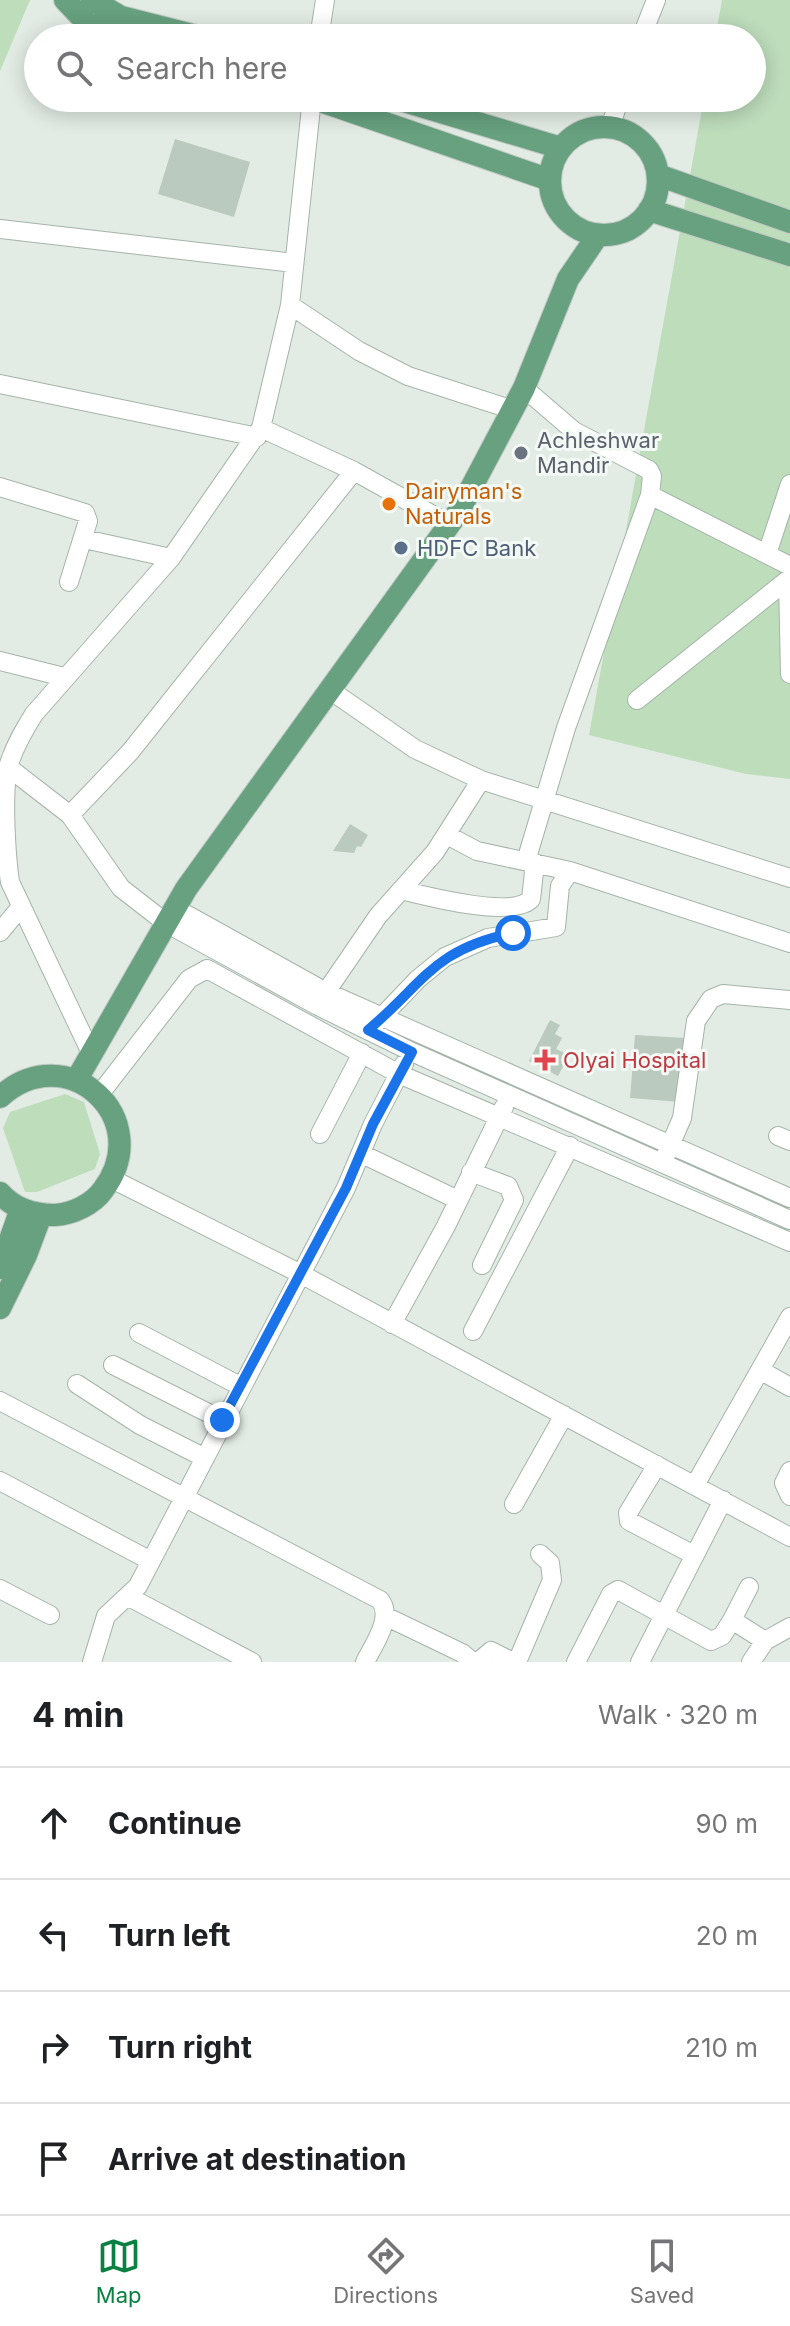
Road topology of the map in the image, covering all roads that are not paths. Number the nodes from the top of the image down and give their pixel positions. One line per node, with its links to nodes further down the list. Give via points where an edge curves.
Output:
1 (65, 0): 5 (main road)
2 (92, 0): 6 (main road, via 121,17)
3 (325, 0): 7 (street)
4 (656, 0): 8 (street)
5 (89, 24)
6 (149, 24)
7 (321, 24)
8 (647, 24)
9 (310, 112): 23 (street)
10 (353, 112): 16 (main road)
11 (441, 112): 14 (main road)
12 (615, 112): 13 (street)
13 (610, 127): 14 (main road, via 574,135); 15 (main road, via 642,142)
14 (561, 148): 16 (main road)
15 (658, 175): 17 (main road); 18 (main road)
16 (550, 180): 19 (main road, via 552,197)
17 (649, 210): 21 (main road, via 622,232); 22 (main road)
18 (790, 222)
19 (571, 224): 21 (main road); 24 (main road)
20 (0, 229): 23 (street)
21 (598, 235): 24 (main road)
22 (790, 255)
23 (294, 263): 25 (street)
24 (568, 279): 27 (main road)
25 (290, 305): 28 (street, via 408,376); 29 (street)
26 (0, 384): 29 (street)
27 (524, 388): 28 (main road); 33 (street, via 574,431 649,470)
28 (513, 410): 34 (main road)
29 (259, 432): 30 (street); 37 (street)
30 (354, 471): 34 (street); 48 (street, via 130,752)
31 (790, 484): 36 (street)
32 (0, 487): 35 (street, via 78,509 88,521)
33 (650, 495): 36 (street); 47 (street)
34 (449, 524): 43 (main road)
35 (84, 539): 37 (street); 39 (street)
36 (767, 554): 38 (street)
37 (171, 558): 42 (street)
38 (789, 575): 41 (street); 44 (street)
39 (69, 582)
40 (0, 661): 42 (street)
41 (790, 674)
42 (64, 677): 45 (street, via 26,727)
43 (330, 690): 46 (street, via 415,749); 57 (main road)
44 (637, 700)
45 (8, 767): 48 (street); 49 (street)
46 (481, 780): 47 (street); 50 (street)
47 (544, 798): 51 (street); 53 (street)
48 (70, 815): 57 (street, via 121,888)
49 (4, 818): 54 (street)
50 (447, 835): 51 (street, via 477,851); 55 (street)
51 (530, 862): 52 (street); 55 (street, via 531,899 521,906 460,904)
52 (570, 871): 59 (street); 62 (street, via 560,886 556,927 488,938 445,957)
53 (790, 878)
54 (5, 885): 56 (street)
55 (401, 890): 60 (street)
56 (20, 908): 58 (street); 65 (street)
57 (171, 916): 60 (street); 63 (street); 65 (main road)
58 (0, 932)
59 (790, 943)
60 (326, 992): 62 (street)
61 (790, 1000): 76 (street, via 723,994 711,999 696,1021 682,1118)
62 (383, 1017): 63 (street); 76 (street)
63 (368, 1030): 64 (street)
64 (412, 1052): 67 (street); 69 (street)
65 (91, 1053): 68 (main road)
66 (362, 1053): 67 (street); 70 (street, via 207,969 189,979); 73 (street)
67 (399, 1074): 72 (street); 75 (street)
68 (77, 1079): 70 (main road); 71 (main road, via 34,1076)
69 (508, 1093): 72 (street); 76 (street)
70 (99, 1095): 78 (main road, via 120,1134)
71 (0, 1097)
72 (501, 1115): 74 (street); 77 (street)
73 (320, 1134)
74 (570, 1146): 84 (street); 91 (street)
75 (362, 1154): 81 (street); 87 (street)
76 (666, 1155): 80 (street); 83 (street)
77 (471, 1172): 81 (street); 85 (street, via 508,1186 514,1200)
78 (112, 1179): 82 (main road, via 82,1208 62,1214); 87 (street)
79 (0, 1193): 82 (main road)
80 (790, 1198)
81 (458, 1200): 90 (street)
82 (31, 1212): 86 (main road); 88 (main road)
83 (790, 1220)
84 (790, 1242)
85 (482, 1265)
86 (0, 1268)
87 (299, 1273): 90 (street); 96 (street)
88 (0, 1308)
89 (790, 1317): 94 (street)
90 (392, 1324): 99 (street)
91 (473, 1331)
92 (139, 1333): 96 (street)
93 (113, 1365): 100 (street)
94 (760, 1370): 97 (street); 105 (street)
95 (77, 1384): 101 (street)
96 (240, 1386): 100 (street)
97 (790, 1387)
98 (0, 1401): 107 (street)
99 (564, 1415): 102 (street); 109 (street)
100 (222, 1420): 101 (street)
101 (203, 1457): 107 (street)
102 (657, 1465): 105 (street); 112 (street, via 628,1513 629,1521)
103 (790, 1471): 106 (street, via 784,1483)
104 (0, 1481): 113 (street)
105 (695, 1485): 108 (street)
106 (790, 1496)
107 (181, 1498): 113 (street); 119 (street, via 380,1600)
108 (723, 1500): 110 (street); 112 (street)
109 (514, 1504)
110 (790, 1537)
111 (540, 1554): 127 (street, via 550,1563 552,1580)
112 (694, 1555): 117 (street)
113 (149, 1560): 116 (street)
114 (749, 1587): 120 (street)
115 (0, 1589): 118 (street)
116 (129, 1597): 123 (street, via 106,1616); 124 (street)
117 (663, 1614): 120 (street, via 711,1641 722,1636); 128 (street, via 618,1590 611,1594); 129 (street)
118 (50, 1615)
119 (385, 1616): 125 (street); 126 (street)
120 (732, 1620): 122 (street)
121 (790, 1627): 122 (street)
122 (765, 1641): 130 (street)
123 (92, 1662)
124 (252, 1662)
125 (365, 1662)
126 (475, 1662): 127 (street, via 491,1651)
127 (515, 1662)
128 (576, 1662)
129 (640, 1662)
130 (751, 1662)

